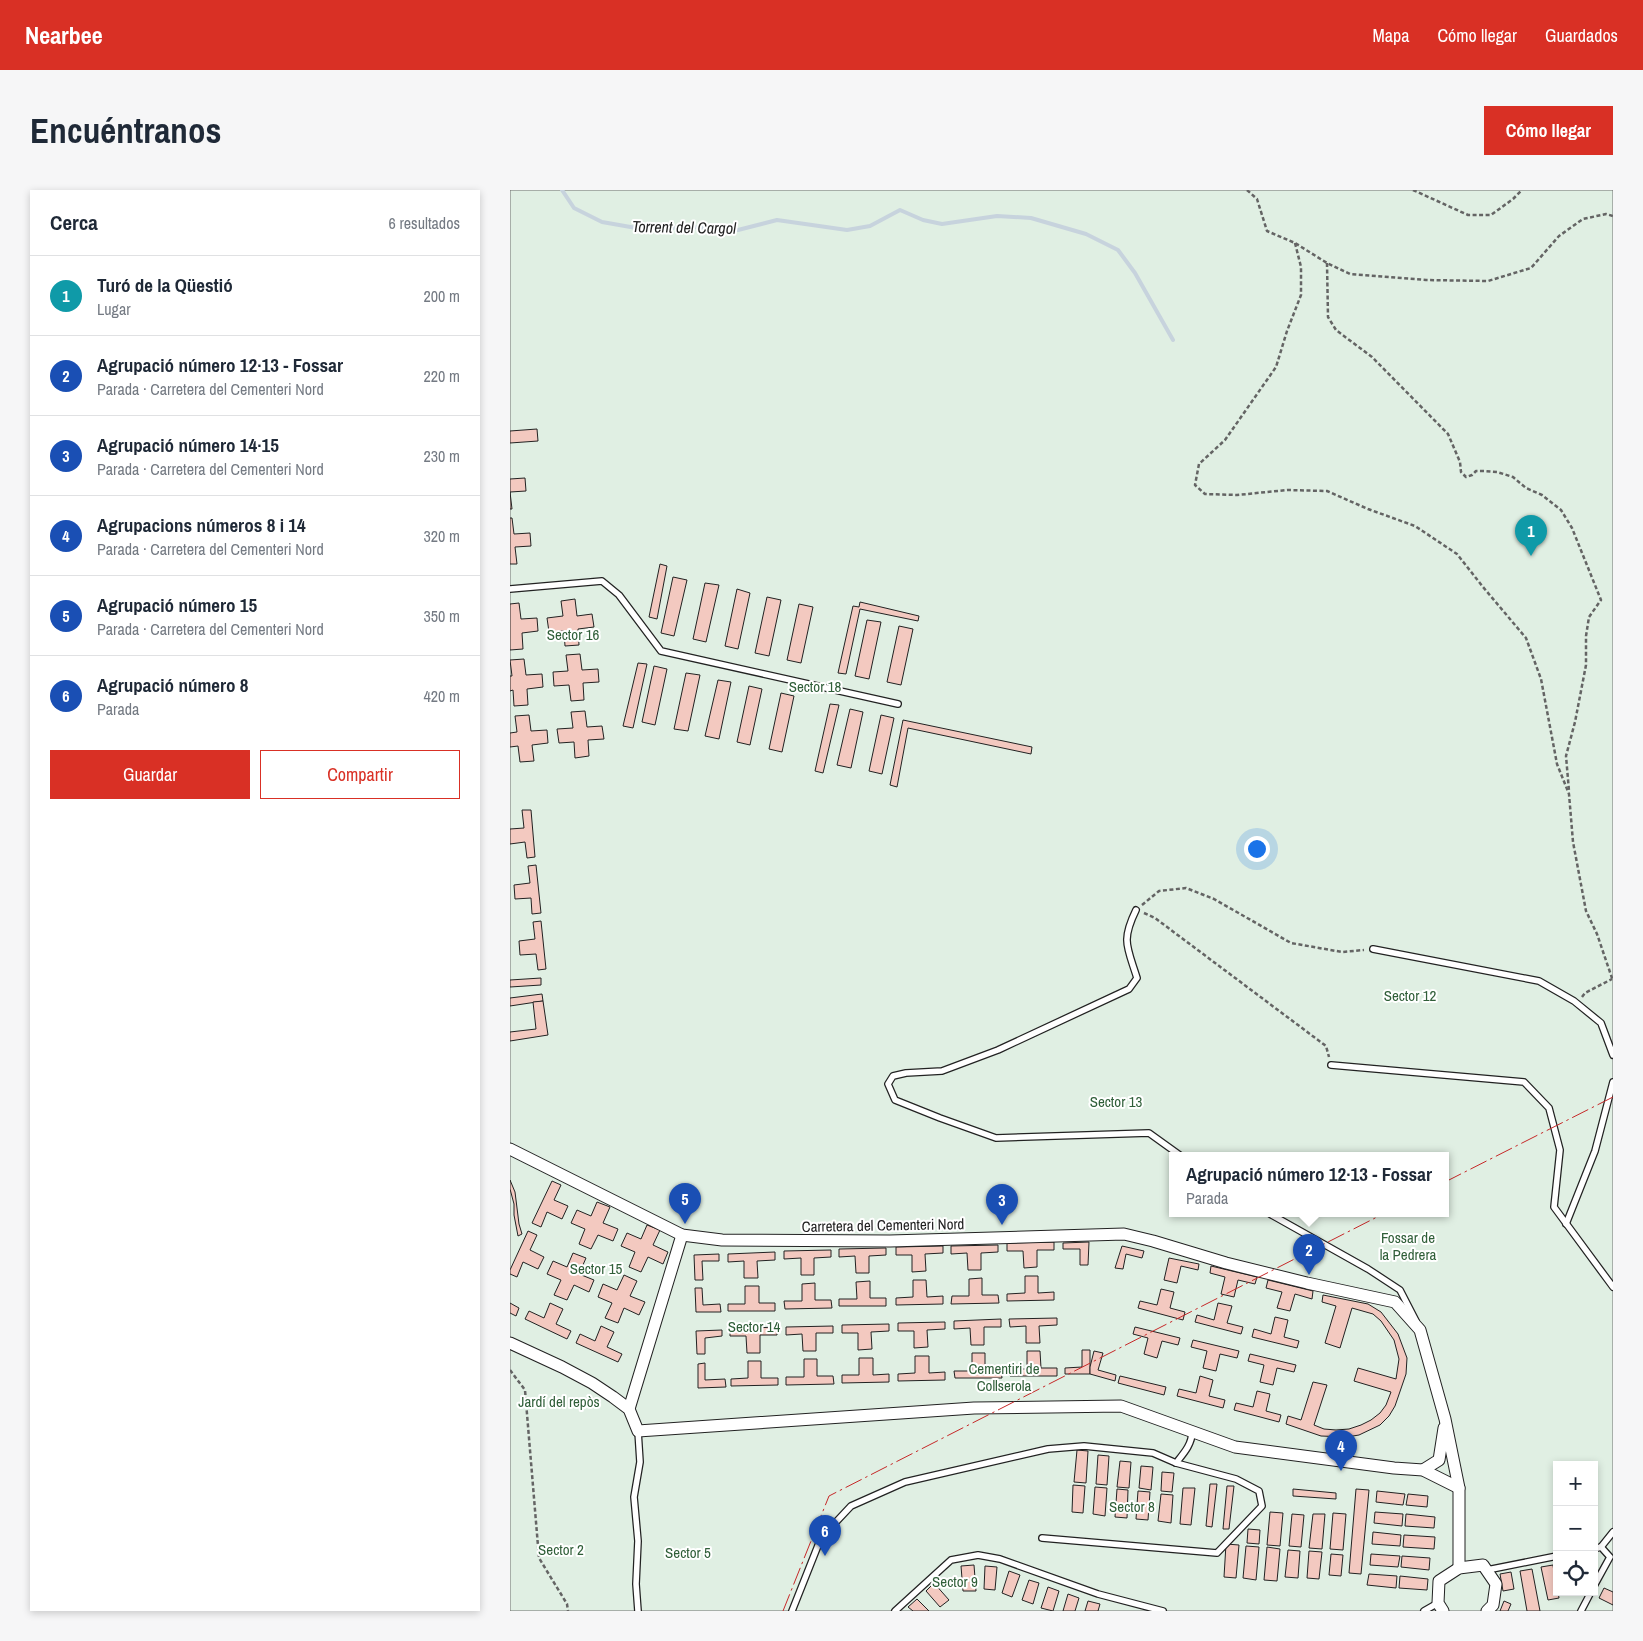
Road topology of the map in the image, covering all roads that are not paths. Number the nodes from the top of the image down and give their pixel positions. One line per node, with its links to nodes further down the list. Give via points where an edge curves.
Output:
1 (510, 589): 2 (lane, via 602,581 619,595 661,651)
2 (898, 704)
3 (1136, 910): 9 (lane, via 1128,927 1126,942 1137,978 1129,989 998,1050 942,1071 893,1076 888,1084 895,1100 996,1138 1149,1134)
4 (1373, 948): 5 (lane, via 1539,982 1578,1004 1601,1023)
5 (1613, 1055)
6 (1330, 1064): 11 (lane, via 1524,1082 1550,1108 1560,1150 1554,1207)
7 (1613, 1082): 11 (lane, via 1595,1151)
8 (510, 1149): 12 (street, Carretera del Cementeri Nord)
9 (1175, 1152)
10 (1275, 1217): 14 (lane, via 1400,1290)
11 (1566, 1224): 13 (lane)
12 (682, 1235): 14 (street, Carretera del Cementeri Nord, via 722,1240 890,1241 1124,1234 1235,1266 1395,1302); 16 (street)
13 (1613, 1287)
14 (1420, 1330): 17 (street, Carretera del Cementeri Nord)
15 (510, 1343): 16 (street, via 592,1383)
16 (629, 1408): 18 (street)
17 (1445, 1419): 21 (street, Carretera del Cementeri Nord, via 1439,1460); 22 (street, Carretera del Cementeri Nord)
18 (638, 1431): 19 (street, via 974,1408 1121,1406); 33 (lane, via 640,1462 634,1497)
19 (1192, 1432): 20 (lane, via 1186,1452); 21 (street, via 1236,1447)
20 (1176, 1463): 24 (lane, via 1236,1479 1259,1491 1262,1506 1217,1553); 34 (lane, via 1153,1453 1084,1446 1048,1449 905,1482 852,1506 821,1538)
21 (1424, 1470): 22 (street)
22 (1459, 1488): 28 (street, Carretera del Cementeri Nord)
23 (1613, 1532): 26 (lane)
24 (1042, 1538)
25 (1598, 1547): 26 (lane)
26 (1601, 1547): 30 (lane, via 1610,1557)
27 (1553, 1557): 29 (lane)
28 (1459, 1568): 29 (street, via 1483,1565); 32 (street, via 1439,1581)
29 (1487, 1570): 38 (street, via 1496,1584 1493,1605)
30 (1598, 1579)
31 (1589, 1596): 39 (lane)
32 (1441, 1607): 37 (lane)
33 (638, 1611)
34 (792, 1611)
35 (895, 1611): 36 (lane, via 951,1560 978,1556 1000,1558 1098,1594)
36 (1163, 1611)
37 (1424, 1611)
38 (1487, 1611)
39 (1581, 1611)

